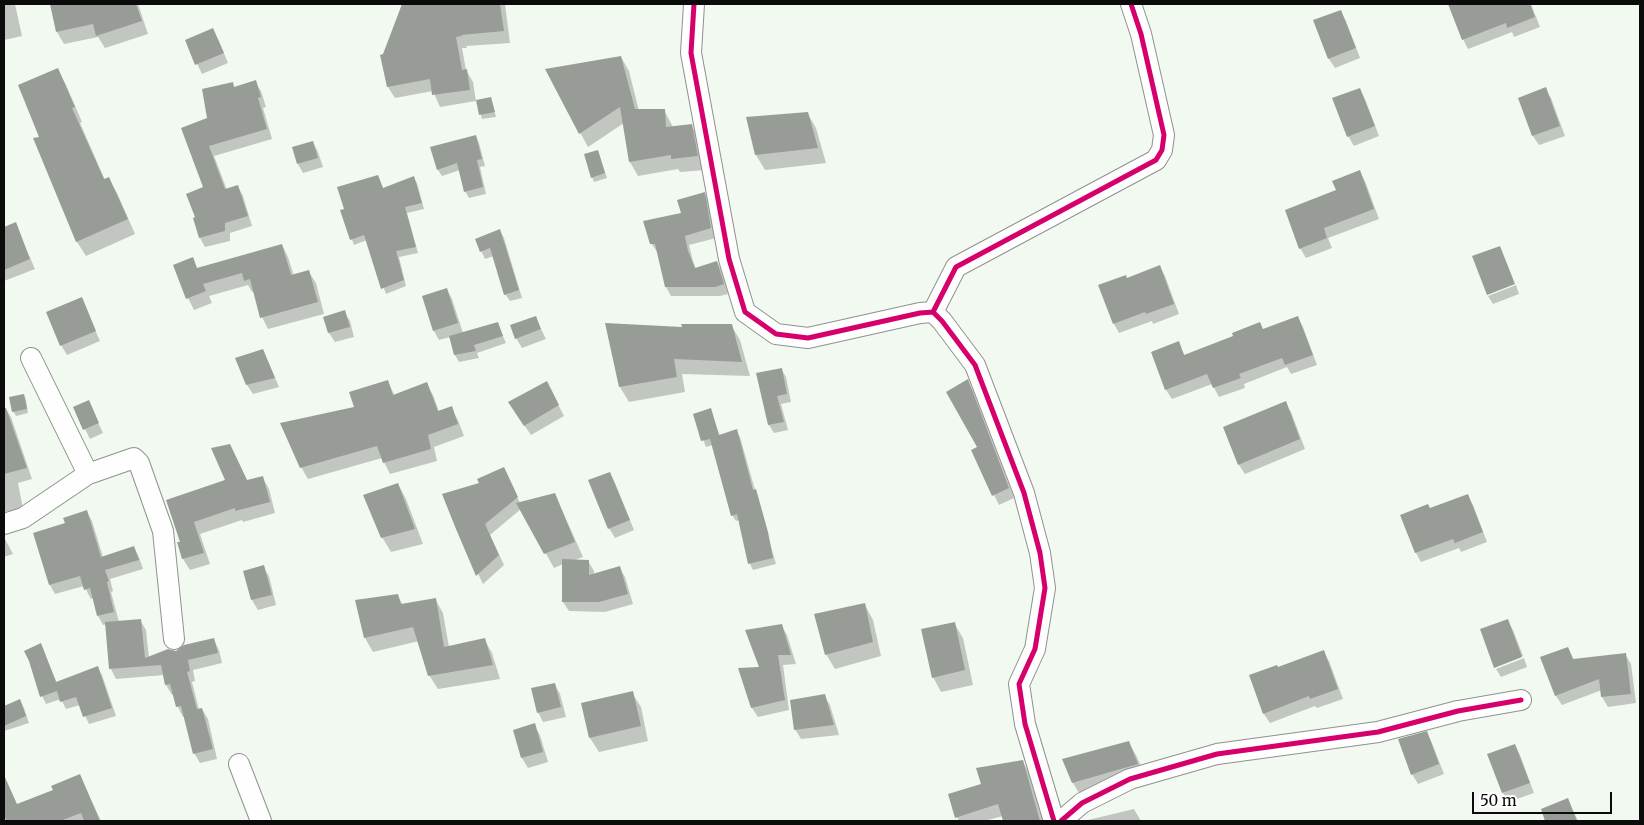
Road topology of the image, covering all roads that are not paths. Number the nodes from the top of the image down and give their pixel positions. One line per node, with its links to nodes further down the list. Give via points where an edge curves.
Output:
1 (694, 4): 3 (street, via 691,53 728,259 745,312 776,334 808,338)
2 (1131, 4): 3 (street, via 1164,135 1162,150 1156,160 956,267)
3 (933, 312): 11 (street, via 975,365 1024,493 1040,553 1045,588 1035,649 1019,684 1025,724)
4 (31, 358): 5 (street)
5 (88, 474): 6 (street, via 23,518); 7 (street, via 134,458 139,463 163,531)
6 (4, 524)
7 (174, 639)
8 (1521, 700): 12 (street, via 1458,711 1378,732 1217,754 1130,779 1082,803)
9 (240, 764): 10 (street)
10 (261, 821)
11 (1054, 821)
12 (1060, 821)

